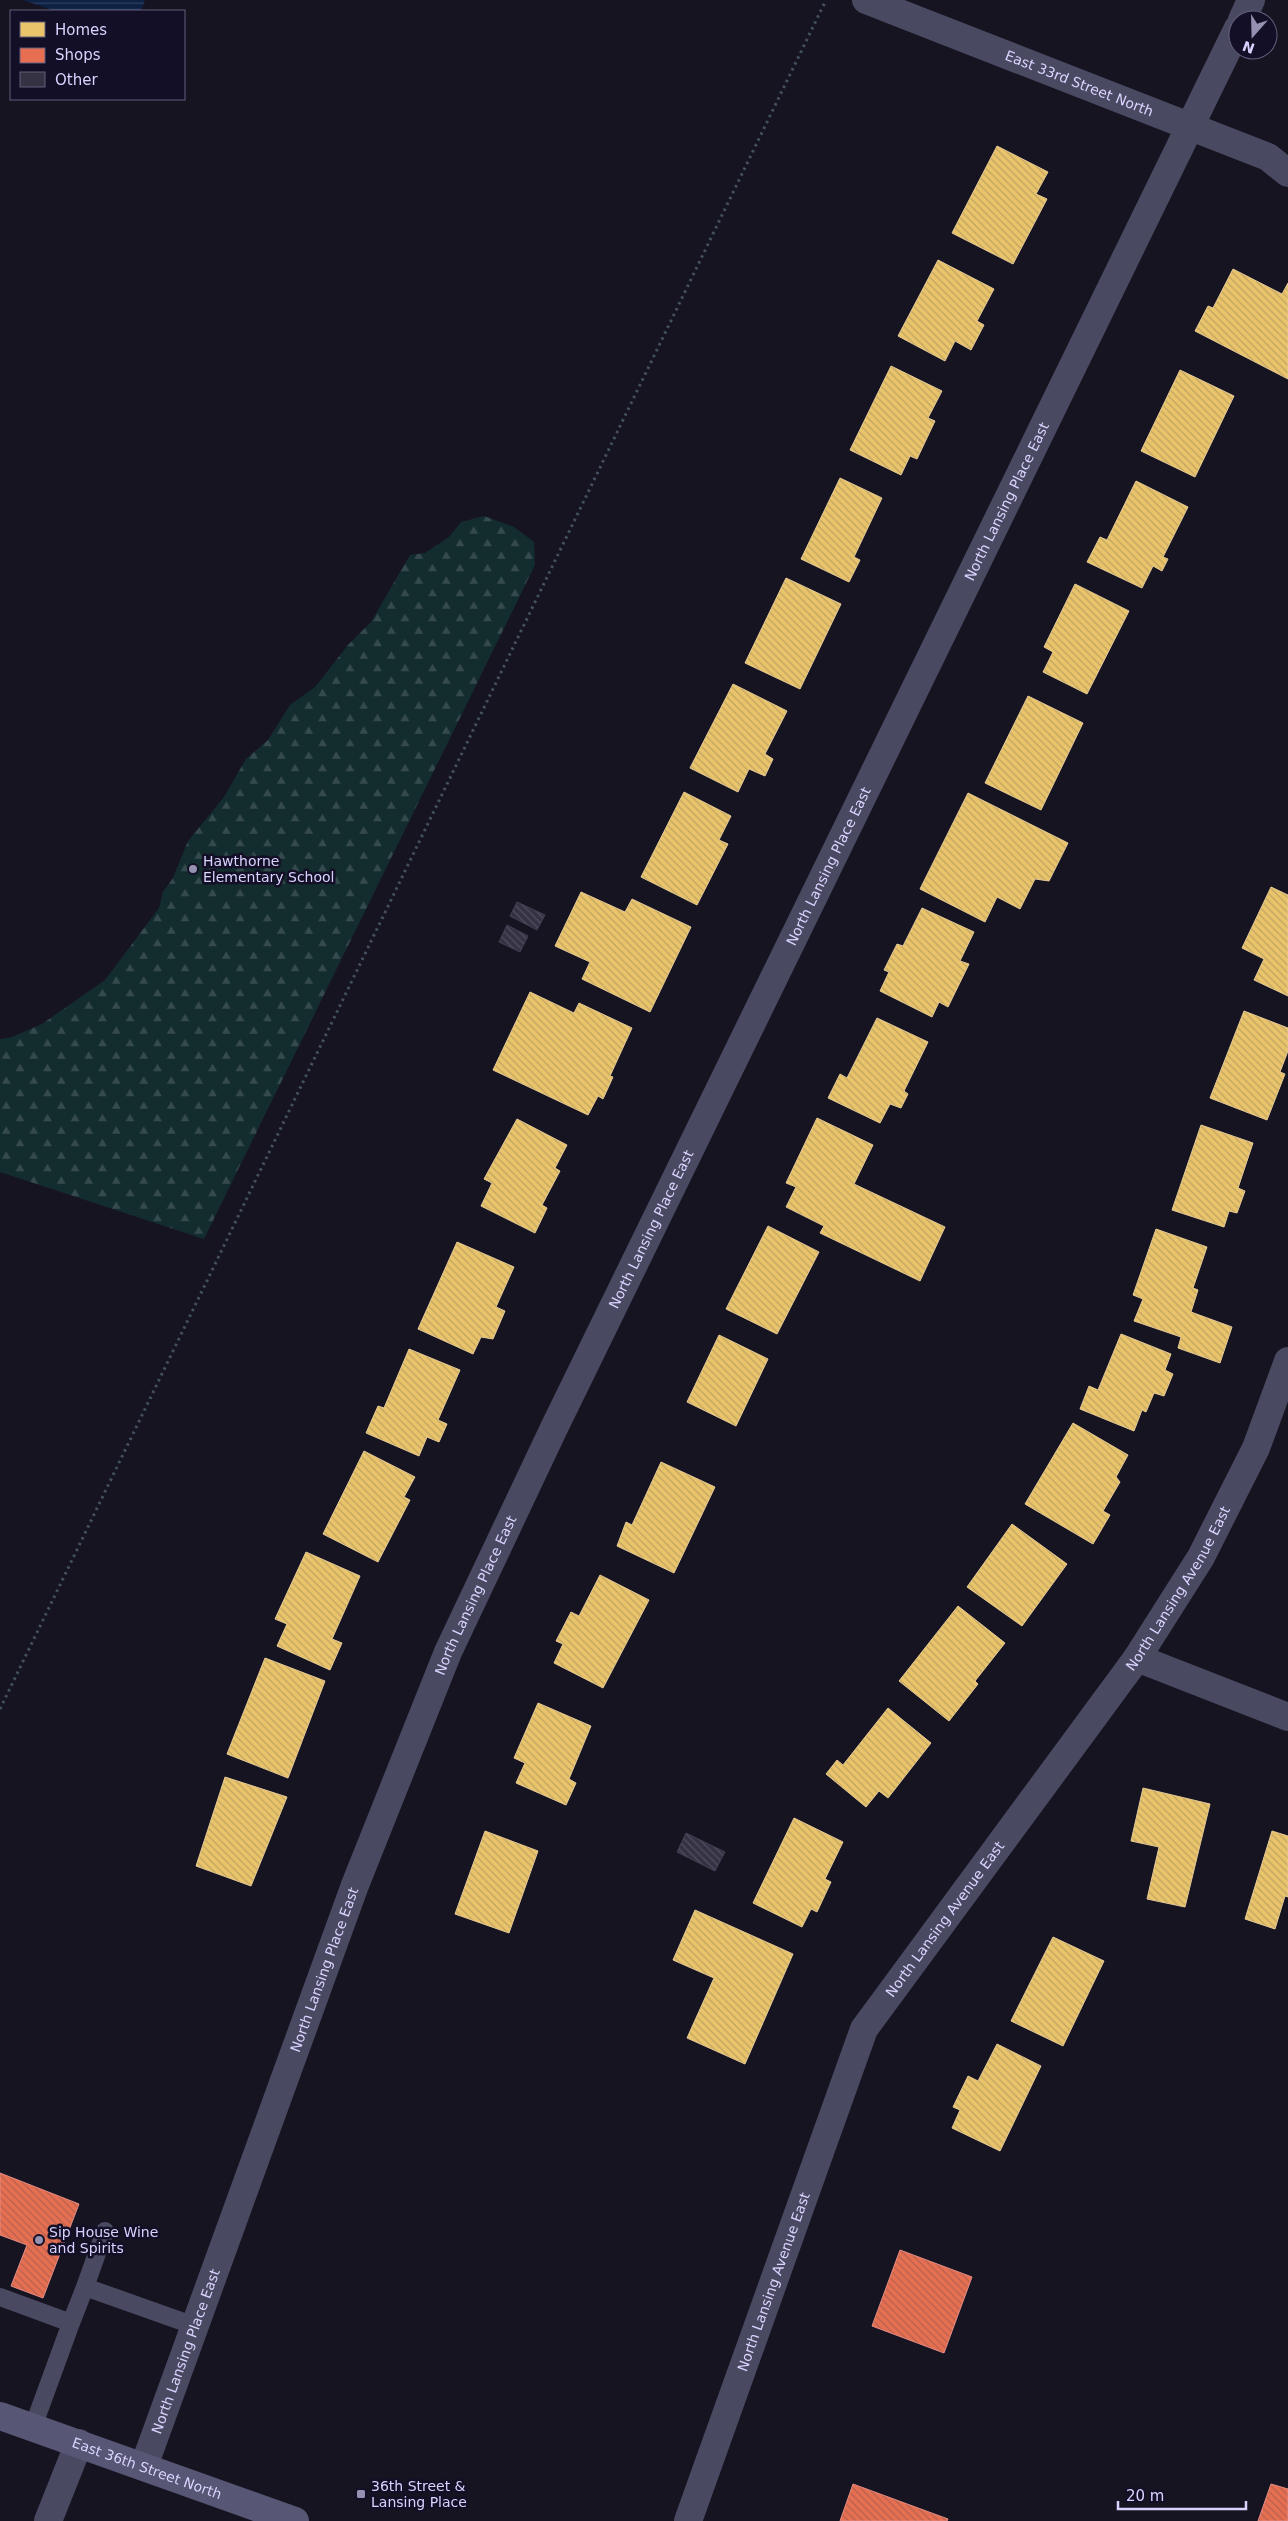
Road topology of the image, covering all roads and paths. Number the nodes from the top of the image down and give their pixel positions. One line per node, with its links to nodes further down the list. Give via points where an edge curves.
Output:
1 (826, 0): 8 (path)
2 (866, 0): 4 (street, East 33rd Street North)
3 (1228, 49): 4 (street, North Lansing Place East)
4 (1191, 126): 5 (street, East 33rd Street North, via 1268,157); 14 (street, North Lansing Place East, via 448,1652 354,1885)
5 (1288, 173)
6 (1288, 1361): 7 (street, North Lansing Avenue East, via 1256,1448 1201,1557)
7 (1137, 1658): 9 (street); 21 (street, North Lansing Avenue East, via 864,2030)
8 (0, 1709)
9 (1288, 1717)
10 (105, 2231): 11 (lane)
11 (85, 2287): 13 (lane); 14 (lane)
12 (0, 2298): 13 (lane)
13 (71, 2323): 16 (lane)
14 (195, 2326): 18 (street, North Lansing Place East)
15 (0, 2416): 16 (main road, East 36th Street North)
16 (33, 2427): 17 (main road, East 36th Street North)
17 (79, 2443): 18 (main road, East 36th Street North); 19 (street)
18 (144, 2466): 20 (main road, East 36th Street North)
19 (48, 2521)
20 (295, 2521)
21 (688, 2521)

